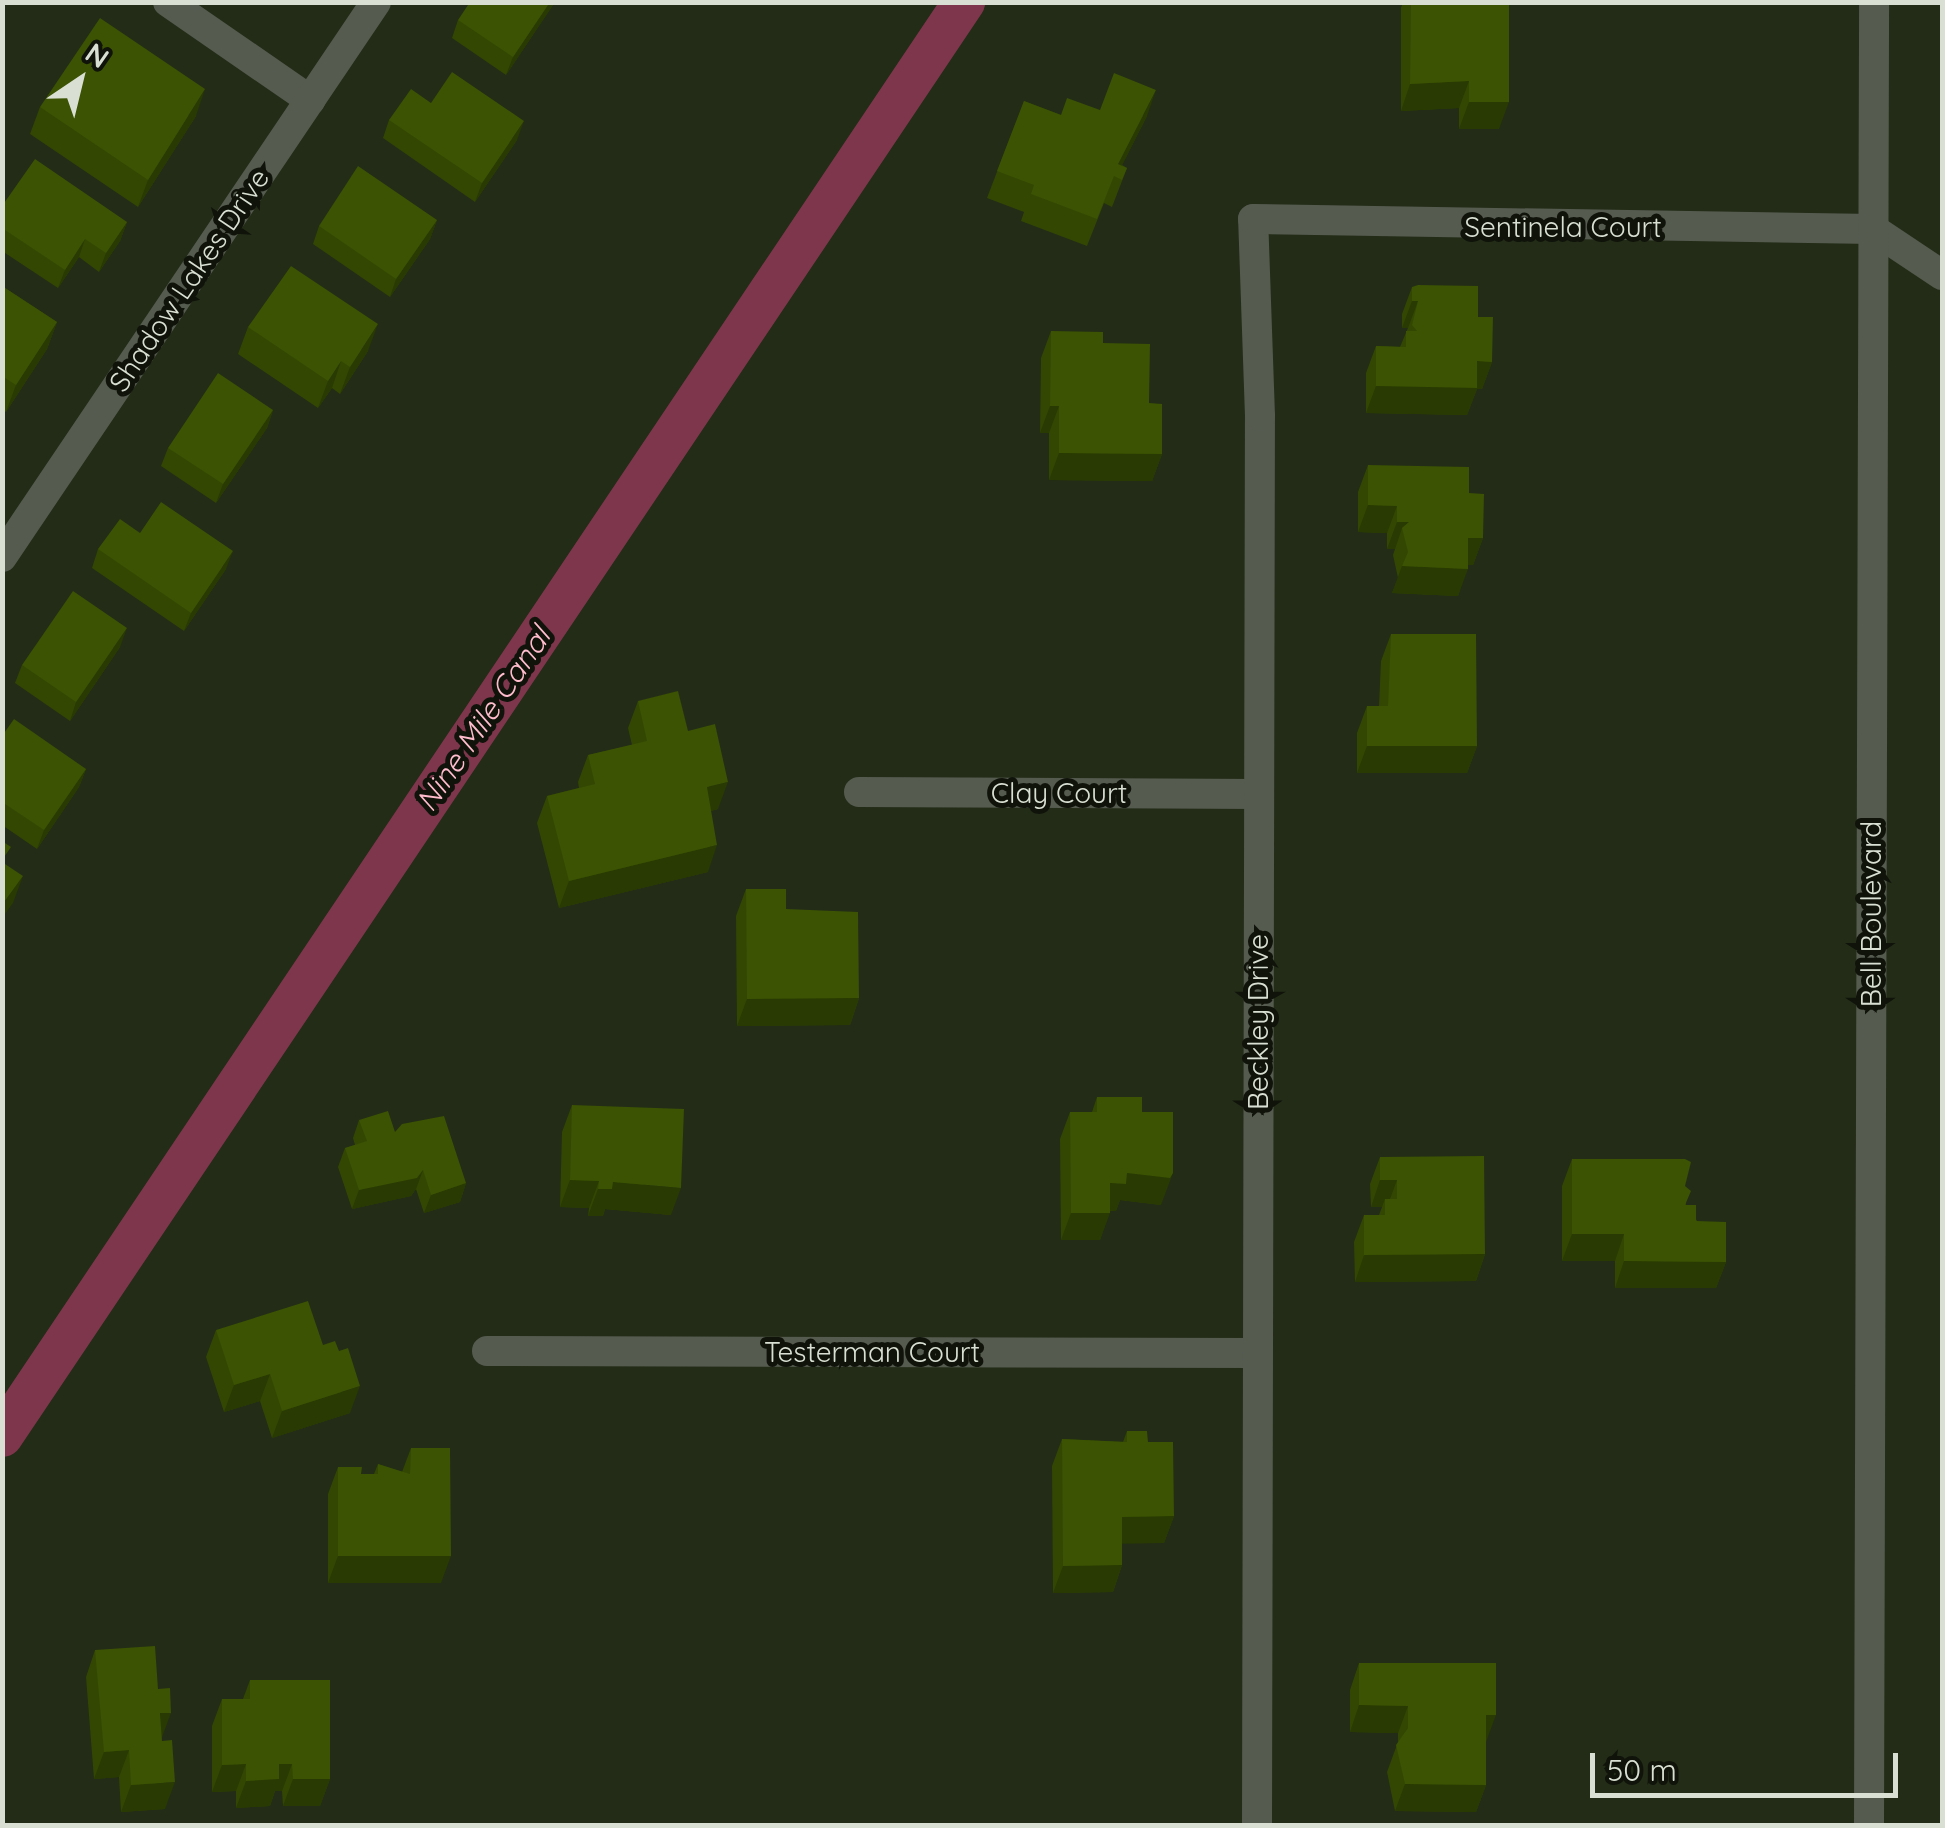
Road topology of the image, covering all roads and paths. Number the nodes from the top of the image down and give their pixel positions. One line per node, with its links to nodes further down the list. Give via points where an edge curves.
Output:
1 (168, 2): 4 (street)
2 (376, 2): 4 (street, Shadow Lakes Drive)
3 (1874, 2): 6 (street, Bell Boulevard)
4 (310, 100): 8 (street, Shadow Lakes Drive)
5 (1253, 219): 6 (street, Sentinela Court); 10 (street, Beckley Drive, via 1260,416)
6 (1873, 229): 7 (street); 14 (street, Bell Boulevard)
7 (1942, 274)
8 (2, 557)
9 (858, 792): 10 (street, Clay Court)
10 (1258, 794): 12 (street, Beckley Drive)
11 (486, 1351): 12 (street, Testerman Court)
12 (1258, 1353): 13 (street, Beckley Drive)
13 (1257, 1826)
14 (1869, 1826)

